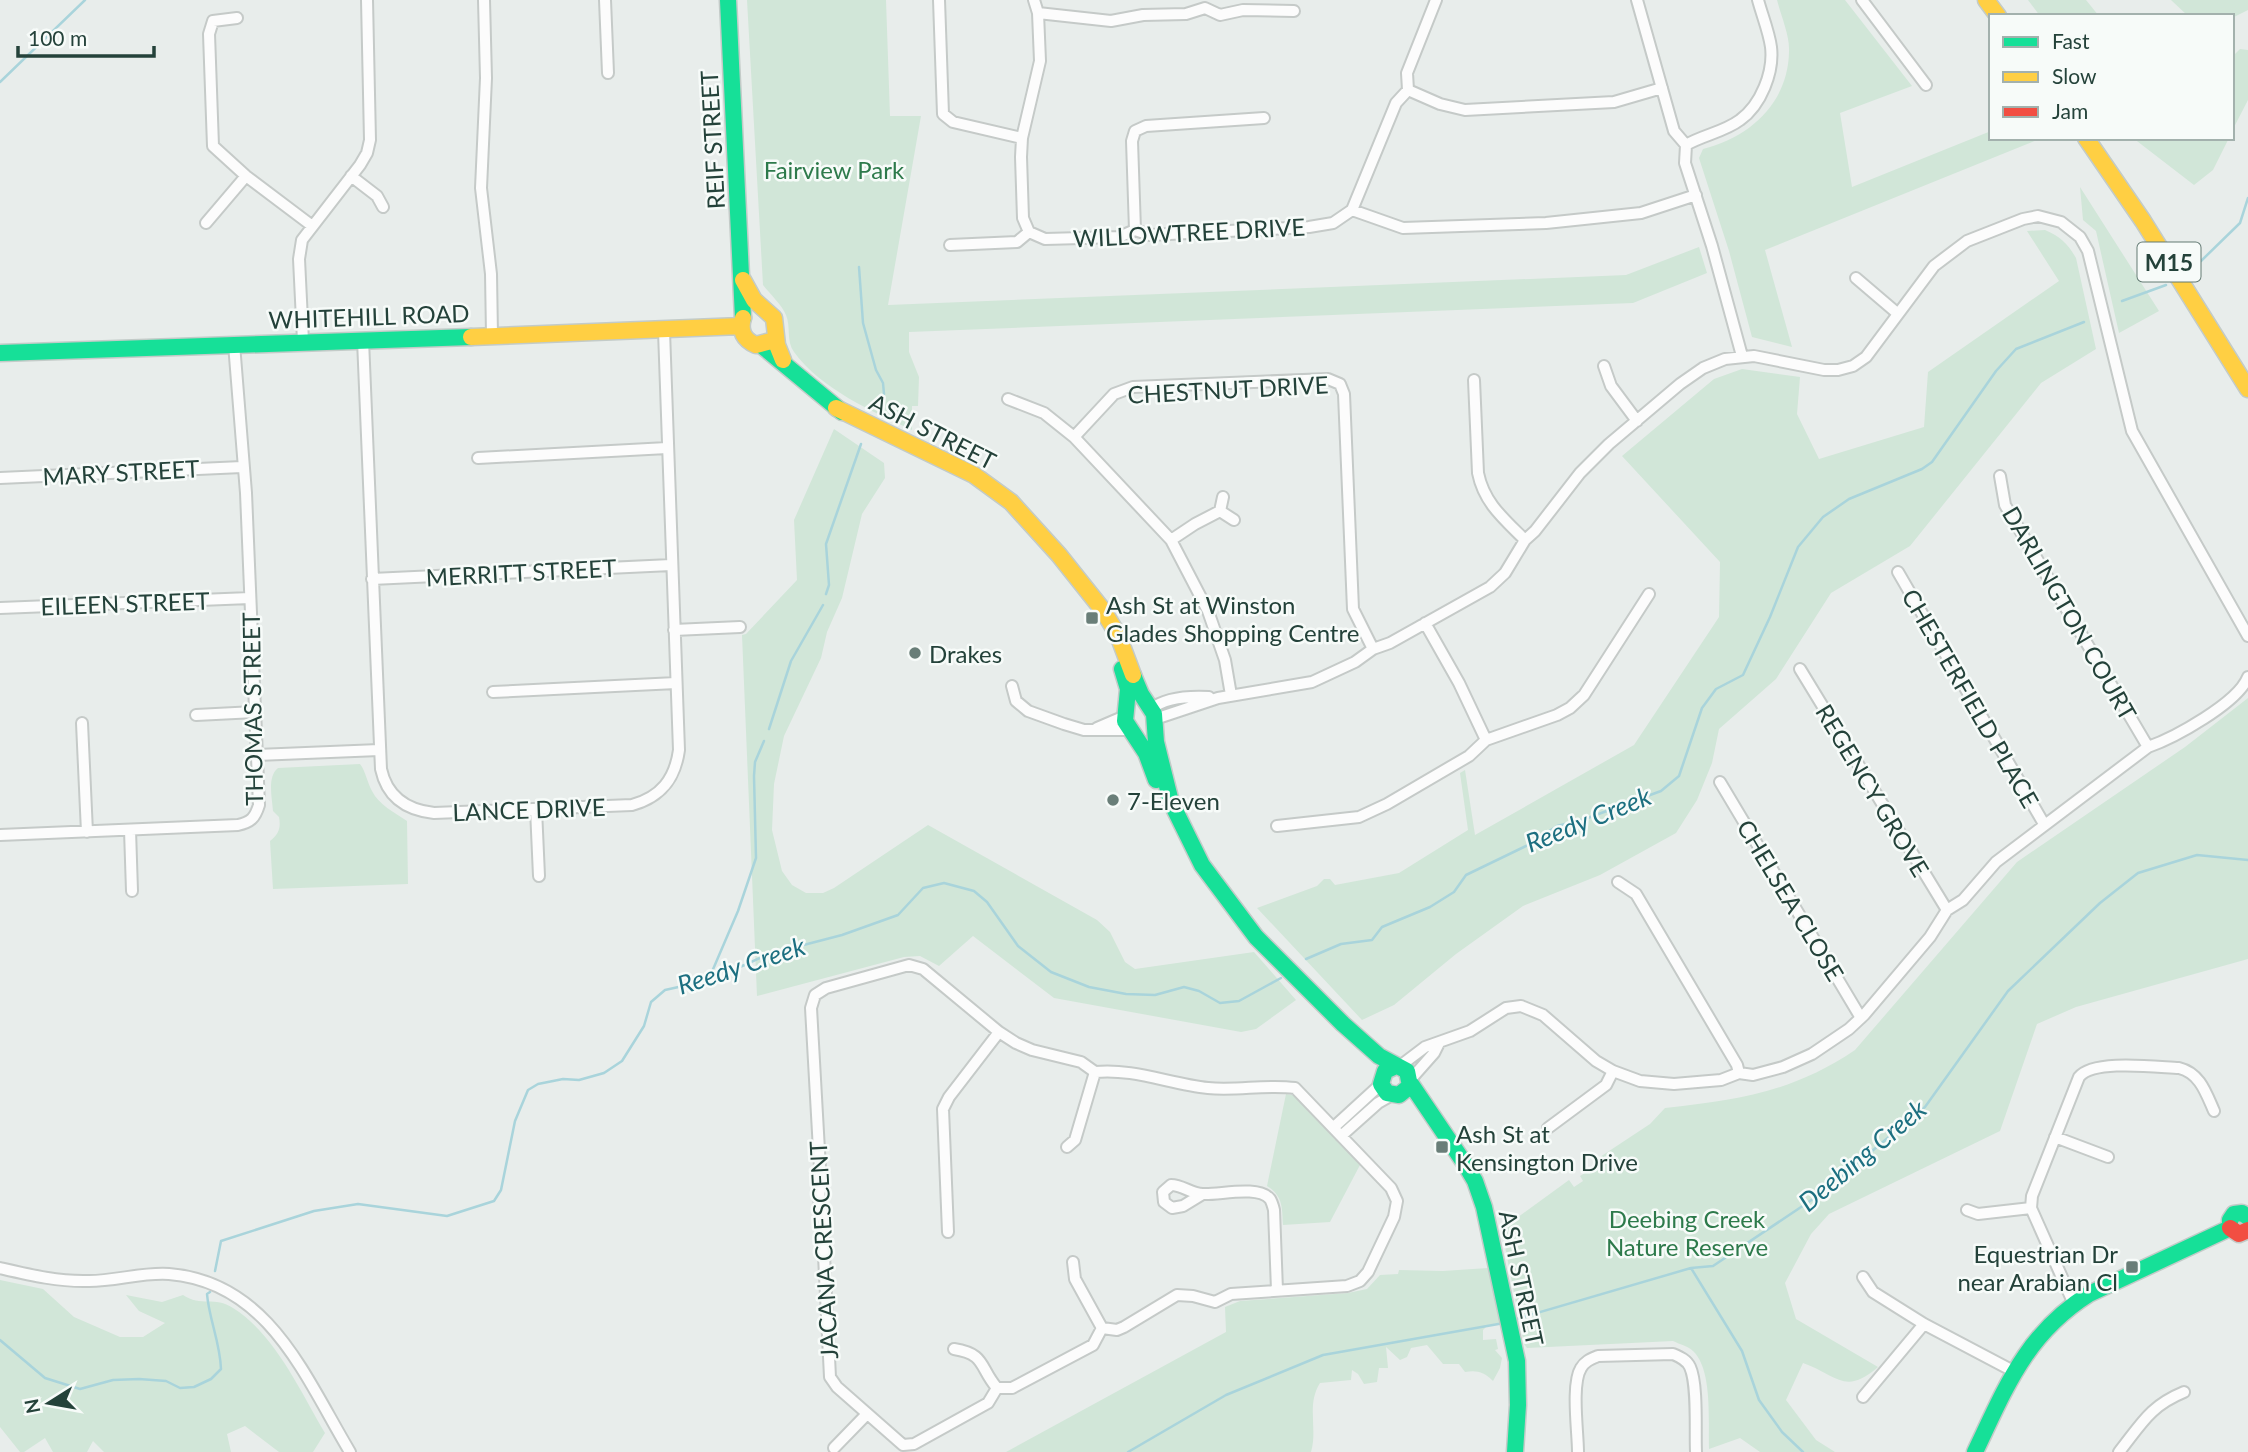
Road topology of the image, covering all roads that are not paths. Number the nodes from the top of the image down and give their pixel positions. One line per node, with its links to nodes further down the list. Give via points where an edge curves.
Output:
1 (367, 0): 23 (street, via 370,140)
2 (484, 0): 39 (street, via 481,188 491,274)
3 (606, 0): 14 (street)
4 (728, 0): 32 (main road, REIF STREET)
5 (939, 0): 19 (street, via 943,114 953,122)
6 (1034, 0): 12 (street)
7 (1436, 0): 17 (street, via 1406,73)
8 (1637, 0): 16 (street)
9 (1758, 0): 21 (street, via 1771,48 1769,74 1760,97 1741,120)
10 (1862, 0): 15 (street)
11 (1294, 11): 12 (street, via 1244,10 1220,15 1205,8 1111,22)
12 (1038, 13): 19 (street, via 1040,61)
13 (237, 18): 22 (street, via 212,21 209,34 212,140 216,151)
14 (608, 73)
15 (1926, 85)
16 (1662, 88): 17 (street, via 1614,102 1465,110); 21 (street, via 1674,131)
17 (1408, 90): 26 (street, via 1396,103)
18 (1264, 118): 29 (street, via 1146,126 1135,131)
19 (1022, 138): 30 (street, via 1023,218)
20 (2087, 140): 49 (main road, M15)
21 (1686, 145): 24 (street, via 1685,163)
22 (246, 176): 27 (street); 28 (street)
23 (351, 176): 25 (street, via 377,196); 28 (street)
24 (1696, 195): 26 (street, via 1641,213 1546,223 1403,228); 45 (street)
25 (383, 207)
26 (1352, 210): 29 (street, WILLOWTREE DRIVE, via 1333,223 1276,230 1150,235)
27 (206, 223)
28 (312, 225): 41 (street, via 302,240 299,259)
29 (1135, 230): 30 (street, WILLOWTREE DRIVE, via 1119,237 1045,239)
30 (1029, 232): 31 (street, via 1017,242)
31 (950, 245)
32 (742, 278): 34 (main road, via 754,300); 36 (main road, REIF STREET)
33 (1856, 278): 35 (street)
34 (767, 311): 36 (main road, via 751,310); 38 (main road, via 776,323)
35 (1898, 313): 45 (street, via 1866,358 1853,366 1838,370); 73 (street, via 1934,266 1967,241 2038,216 2073,229 2088,251 2132,430)
36 (742, 322): 37 (main road, WHITEHILL ROAD); 43 (main road, via 746,340)
37 (664, 331): 39 (main road, WHITEHILL ROAD); 53 (street, LANCE DRIVE)
38 (776, 333): 43 (main road); 46 (main road)
39 (492, 335): 40 (main road, WHITEHILL ROAD)
40 (363, 340): 41 (main road, WHITEHILL ROAD); 65 (street, LANCE DRIVE)
41 (303, 341): 42 (main road, WHITEHILL ROAD)
42 (234, 345): 44 (main road, WHITEHILL ROAD); 55 (street, THOMAS STREET)
43 (761, 345): 46 (main road, ASH STREET)
44 (0, 353)
45 (1742, 356): 51 (street, via 1703,368)
46 (783, 360): 66 (main road, ASH STREET, via 836,408 978,487 1035,529)
47 (1604, 366): 51 (street, via 1611,386)
48 (1474, 380): 62 (street, via 1481,488 1490,505)
49 (2248, 389)
50 (1008, 399): 52 (street, via 1044,413)
51 (1637, 421): 62 (street, via 1580,473)
52 (1074, 438): 61 (street); 74 (street, CHESTNUT DRIVE, via 1114,394 1133,387 1328,379 1340,384 1353,610)
53 (667, 448): 54 (street); 63 (street, LANCE DRIVE)
54 (478, 458)
55 (242, 467): 57 (street, MARY STREET); 68 (street, THOMAS STREET)
56 (2000, 476): 87 (street, DARLINGTON COURT, via 2005,505)
57 (0, 478)
58 (1223, 497): 59 (street)
59 (1220, 511): 60 (street); 61 (street)
60 (1234, 520)
61 (1171, 540): 80 (street, via 1208,611)
62 (1525, 540): 70 (street, via 1506,573 1490,587)
63 (671, 565): 65 (street, MERRITT STREET); 72 (street, LANCE DRIVE)
64 (1898, 572): 92 (street, CHESTERFIELD PLACE)
65 (372, 579): 88 (street, LANCE DRIVE)
66 (1084, 588): 83 (main road, ASH STREET, via 1118,635); 84 (main road, ASH STREET, via 1121,663)
67 (1649, 594): 86 (street, via 1584,695 1570,708)
68 (250, 598): 69 (street, EILEEN STREET); 81 (street, THOMAS STREET)
69 (0, 608)
70 (1425, 624): 74 (street); 86 (street)
71 (740, 627): 72 (street)
72 (674, 630): 77 (street, LANCE DRIVE)
73 (2248, 636)
74 (1373, 649): 80 (street, via 1311,682)
75 (1800, 669): 101 (street, REGENCY GROVE)
76 (2248, 677): 87 (street, via 2234,698 2167,741)
77 (676, 683): 79 (street); 91 (street, LANCE DRIVE, via 679,750 672,778 664,788 632,804)
78 (1012, 686): 84 (street, via 1016,701 1028,711 1076,728 1094,730)
79 (493, 692)
80 (1231, 695): 83 (street, via 1160,703)
81 (255, 712): 82 (street); 89 (street, THOMAS STREET)
82 (197, 715)
83 (1152, 715): 84 (main road, via 1147,731); 84 (main road, via 1139,704); 97 (main road, ASH STREET, via 1171,802)
84 (1129, 722): 97 (main road, ASH STREET, via 1146,753 1170,819 1185,848)
85 (82, 723): 95 (street)
86 (1486, 740): 93 (street, via 1469,756 1359,817)
87 (2148, 747): 92 (street)
88 (379, 750): 89 (street); 91 (street, LANCE DRIVE, via 383,781 409,808 434,813)
89 (257, 755): 94 (street, THOMAS STREET, via 257,823)
90 (1720, 782): 102 (street, CHELSEA CLOSE)
91 (536, 808): 98 (street)
92 (2044, 824): 101 (street, via 1996,862 1963,900)
93 (1277, 826)
94 (130, 830): 95 (street, THOMAS STREET); 100 (street)
95 (87, 832): 96 (street, THOMAS STREET)
96 (0, 835)
97 (1202, 865): 103 (main road, ASH STREET, via 1256,937)
98 (539, 876)
99 (1618, 882): 109 (street, via 1636,894)
100 (132, 891)
101 (1948, 910): 102 (street)
102 (1861, 1018): 109 (street, via 1812,1054 1753,1075)
103 (1343, 1024): 106 (main road, ASH STREET, via 1379,1056); 110 (main road, ASH STREET)
104 (999, 1032): 107 (street, JACANA CRESCENT, via 1032,1050 1081,1062); 121 (street, via 943,1109); 134 (street, JACANA CRESCENT, via 923,970 909,965 826,988 816,995 811,1007 821,1186 817,1201 826,1221 822,1235 828,1367 837,1387)
105 (1439, 1043): 106 (street); 108 (street, via 1470,1031 1506,1008 1521,1006 1543,1015); 110 (street, via 1434,1053)
106 (1398, 1066): 110 (main road, via 1385,1071)
107 (1095, 1072): 113 (street, JACANA CRESCENT, via 1113,1070 1207,1088 1295,1088); 115 (street, via 1075,1140)
108 (1613, 1072): 109 (street, via 1640,1081 1674,1084 1721,1080); 112 (street, via 1605,1085)
109 (1739, 1073)
110 (1396, 1086): 113 (street); 137 (main road, ASH STREET, via 1439,1125 1475,1181 1513,1338 1519,1383)
111 (2214, 1111): 114 (street, via 2190,1070 2098,1066 2084,1070 2079,1077)
112 (1548, 1129)
113 (1337, 1131): 125 (street, JACANA CRESCENT, via 1391,1188 1397,1201 1394,1217 1360,1281 1347,1286)
114 (2055, 1137): 116 (street); 118 (street)
115 (1067, 1147)
116 (2108, 1157)
117 (1201, 1195): 125 (street, via 1259,1192 1270,1199)
118 (2031, 1208): 119 (street, via 1978,1214); 126 (street)
119 (1966, 1210)
120 (2244, 1230): 126 (main road)
121 (948, 1232)
122 (1073, 1262): 128 (street, via 1075,1279)
123 (0, 1268): 136 (street, via 87,1282 168,1274 215,1284 265,1318 283,1340)
124 (1863, 1277): 127 (street, via 1873,1293)
125 (1277, 1290): 128 (street, JACANA CRESCENT, via 1231,1294 1215,1302 1177,1295 1124,1327)
126 (2073, 1302): 130 (main road, via 2034,1339)
127 (1924, 1324): 130 (street); 133 (street)
128 (1102, 1328): 131 (street, JACANA CRESCENT, via 1093,1345 1012,1388)
129 (954, 1349): 131 (street, via 971,1352)
130 (2015, 1372): 140 (main road)
131 (997, 1388): 134 (street, JACANA CRESCENT, via 988,1402 914,1444 903,1445)
132 (2185, 1392): 141 (street, via 2154,1408)
133 (1863, 1397)
134 (867, 1415): 135 (street)
135 (834, 1448)
136 (350, 1452)
137 (1515, 1452)
138 (1578, 1452): 139 (street, via 1576,1381 1588,1360 1673,1354 1684,1359 1692,1374)
139 (1696, 1452)
140 (1975, 1452)
141 (2119, 1452)

